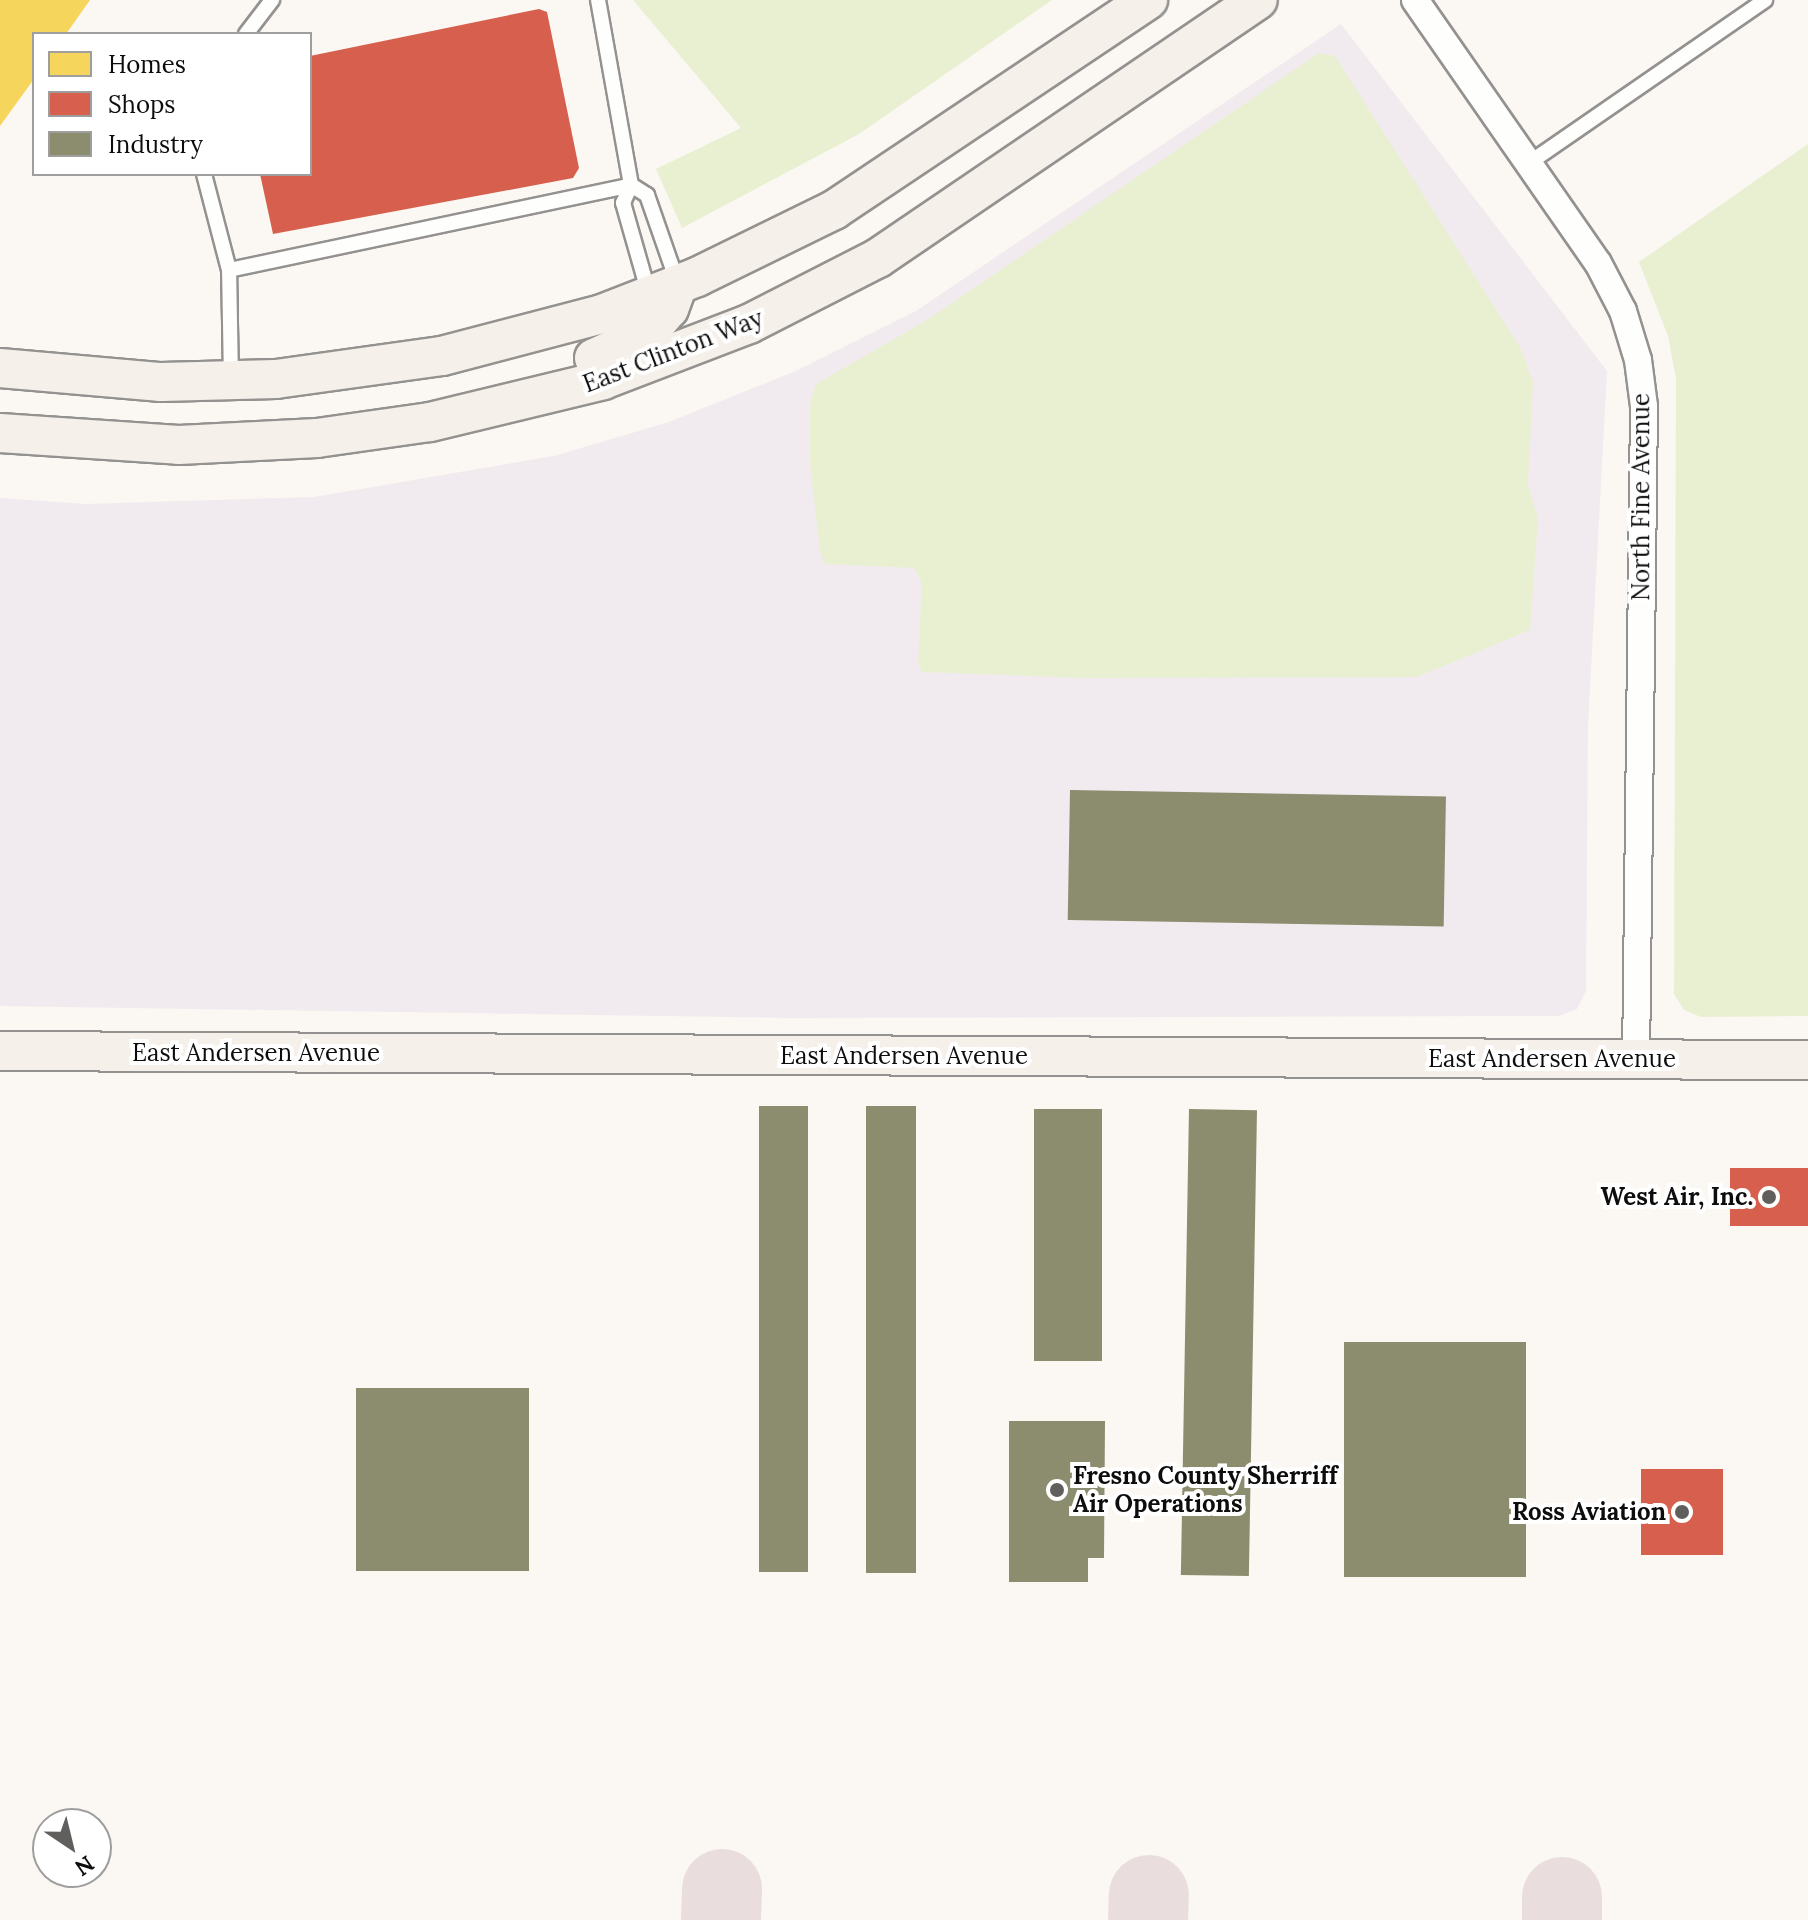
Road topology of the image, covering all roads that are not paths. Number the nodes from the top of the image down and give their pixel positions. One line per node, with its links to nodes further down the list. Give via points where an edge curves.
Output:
1 (272, 0): 7 (lane)
2 (598, 0): 10 (lane)
3 (1148, 0): 12 (main road, via 834,210)
4 (1258, 0): 15 (main road, East Clinton Way, via 912,238 791,304 603,380 493,409)
5 (1415, 0): 8 (street, North Fine Avenue)
6 (1765, 0): 8 (lane)
7 (248, 32)
8 (1529, 163): 18 (street, North Fine Avenue, via 1598,263 1623,311 1638,360 1644,406)
9 (205, 176): 11 (lane)
10 (631, 185): 11 (lane); 12 (lane, via 647,195); 12 (lane, via 623,203)
11 (229, 270): 14 (lane)
12 (664, 290): 14 (main road, via 551,330 442,356); 15 (main road, via 669,309 646,335 618,350)
13 (0, 368): 14 (main road, via 101,379)
14 (231, 381)
15 (379, 430): 16 (main road, East Clinton Way, via 179,445)
16 (0, 433)
17 (0, 1051): 18 (main road, East Andersen Avenue)
18 (1636, 1060): 19 (main road, East Andersen Avenue)
19 (1808, 1060)

